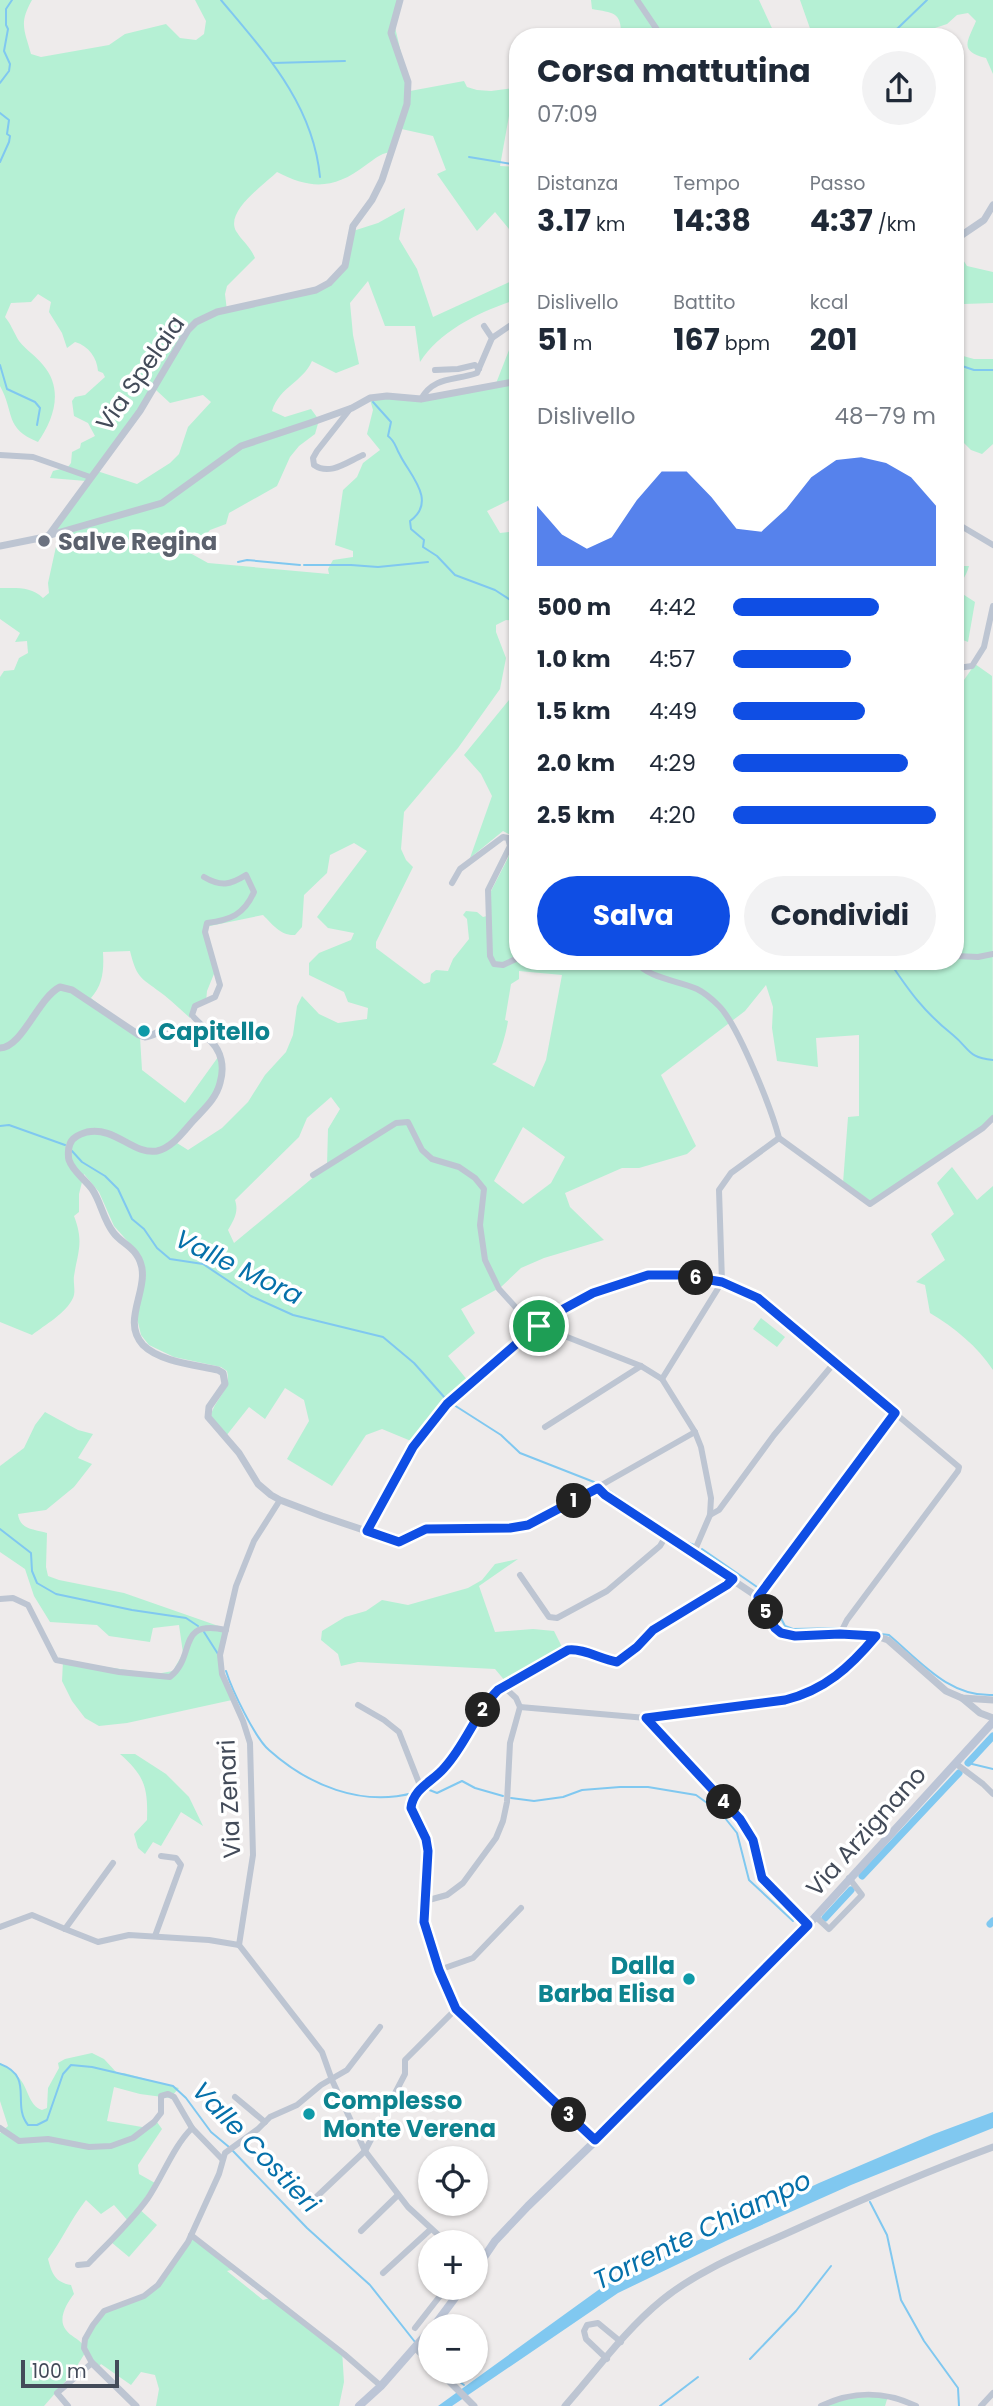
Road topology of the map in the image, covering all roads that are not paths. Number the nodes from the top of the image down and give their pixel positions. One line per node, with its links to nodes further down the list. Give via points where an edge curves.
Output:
1 (400, 0): 16 (street, Via Spelaia, via 391,33 409,97 382,180 353,226 341,273 316,290 217,312 196,322 140,411)
2 (637, 0): 3 (street)
3 (655, 28)
4 (993, 205): 5 (street, via 984,220)
5 (964, 234)
6 (484, 326): 8 (street)
7 (509, 326): 8 (street)
8 (492, 338): 9 (street)
9 (479, 369): 10 (street, via 475,365); 12 (street, via 428,387)
10 (435, 370)
11 (509, 383): 12 (street)
12 (421, 399): 13 (street, via 369,398)
13 (352, 408): 15 (street, via 317,452 314,465 330,471); 18 (street, via 241,446 162,503)
14 (0, 455): 16 (street, via 33,457)
15 (363, 455)
16 (90, 477): 18 (street, Via Spelaia)
17 (964, 528): 19 (street)
18 (49, 535): 20 (street)
19 (993, 545)
20 (0, 546)
21 (993, 606): 22 (street, via 984,646 972,666)
22 (964, 667)
23 (509, 838): 26 (street, via 502,837 460,869)
24 (509, 848): 29 (street, via 488,890 490,956 494,964)
25 (204, 877): 31 (street, via 226,885 246,876 254,892 250,903 230,920 207,923 205,932 220,985 215,997 195,1006 192,1015)
26 (452, 883)
27 (993, 954): 28 (street)
28 (964, 956)
29 (509, 962)
30 (642, 970): 34 (street, via 700,990 720,1006 774,1118)
31 (208, 1038): 32 (street, via 183,1028 145,1037 60,987 12,1045); 45 (street, via 223,1058 217,1094 174,1142 159,1151 147,1151 109,1133 82,1133 70,1144 69,1159 92,1188 113,1232 137,1255 142,1277 133,1324 138,1339 162,1356 223,1373 225,1384 209,1407 208,1417 258,1483)
32 (0, 1048)
33 (993, 1118): 34 (street, via 870,1204)
34 (779, 1138): 36 (street, via 731,1173 719,1190)
35 (313, 1175): 37 (street, via 396,1123 408,1122 432,1159 459,1167 484,1189 480,1225 485,1260 499,1289)
36 (722, 1282): 37 (street, via 648,1275 593,1293); 38 (street, via 758,1298); 40 (street)
37 (539, 1326): 39 (street); 47 (street, via 447,1404 425,1429)
38 (835, 1362): 41 (street); 46 (street, via 719,1510)
39 (641, 1366): 40 (street); 42 (street)
40 (662, 1379): 43 (street)
41 (895, 1413): 52 (street); 55 (street, via 956,1463 958,1471)
42 (545, 1427)
43 (695, 1432): 44 (street); 46 (street, via 710,1489)
44 (598, 1488): 47 (street, via 528,1525 426,1529 399,1542); 48 (street)
45 (280, 1500): 47 (street); 54 (street, Via Zenari, via 254,1541 236,1586)
46 (710, 1515): 49 (street)
47 (367, 1531)
48 (666, 1536): 49 (street); 50 (street, via 607,1591 556,1618 549,1617)
49 (694, 1552): 51 (street)
50 (520, 1575)
51 (733, 1579): 52 (street); 57 (street, via 653,1630 617,1662 568,1650)
52 (758, 1597): 55 (street, via 781,1633)
53 (0, 1599): 54 (street, via 13,1598 28,1605 56,1660 119,1672 170,1677 180,1669 190,1636 206,1627)
54 (226, 1630): 81 (street, Via Zenari, via 220,1655 222,1674 250,1743 253,1855)
55 (840, 1634): 56 (street)
56 (876, 1636): 58 (street, via 888,1640 946,1691); 65 (street, via 824,1686 806,1695)
57 (504, 1687): 62 (street); 69 (street, via 489,1699 458,1753 436,1778)
58 (962, 1698): 60 (street); 64 (street)
59 (993, 1700): 60 (street)
60 (984, 1701): 63 (street)
61 (358, 1705): 69 (street, via 399,1732)
62 (520, 1707): 65 (street); 74 (street, via 509,1756 507,1802 496,1838 463,1884 447,1895)
63 (993, 1710)
64 (980, 1713): 66 (street); 67 (street)
65 (646, 1718): 77 (street, via 740,1819 753,1840 762,1878)
66 (993, 1720): 67 (main road, Via Arzignano)
67 (975, 1741): 68 (main road, Via Arzignano)
68 (955, 1763): 70 (street); 73 (main road, Via Arzignano)
69 (421, 1787): 74 (street, via 411,1808 428,1851)
70 (993, 1794)
71 (161, 1856): 80 (street, via 176,1858 181,1866)
72 (113, 1863): 79 (street)
73 (849, 1878): 76 (main road, Via Arzignano); 76 (street, via 862,1895 829,1929)
74 (425, 1901): 82 (street, via 424,1922)
75 (521, 1908): 82 (street, via 473,1958)
76 (815, 1916): 77 (main road, Via Arzignano)
77 (808, 1925): 90 (main road, Via Arzignano)
78 (0, 1927): 79 (street, via 32,1915)
79 (65, 1929): 80 (street, via 97,1942 129,1935)
80 (155, 1936): 81 (street)
81 (239, 1945): 85 (street, via 323,2052)
82 (439, 1970): 83 (street)
83 (456, 2009): 90 (street); 92 (street, via 405,2060 405,2074)
84 (380, 2027): 85 (street, via 347,2070)
85 (332, 2080): 87 (street); 92 (street)
86 (235, 2097): 87 (street)
87 (265, 2122): 93 (street)
88 (0, 2128): 89 (street, via 19,2141 48,2139 111,2146 133,2138 154,2122 161,2113 161,2096 168,2094)
89 (192, 2128): 93 (street); 100 (street, via 137,2213 88,2264)
90 (595, 2140): 99 (main road, Via Arzignano)
91 (993, 2147): 106 (street, via 729,2259 660,2301)
92 (365, 2151): 94 (street); 95 (street)
93 (223, 2156): 98 (street)
94 (398, 2195): 96 (street); 97 (street)
95 (311, 2202)
96 (431, 2229): 101 (street)
97 (361, 2231)
98 (191, 2235): 110 (street, via 152,2291 104,2311 93,2325 84,2348); 112 (street)
99 (488, 2251)
100 (78, 2265)
101 (383, 2273)
102 (437, 2300): 105 (street)
103 (453, 2300): 104 (main road)
104 (443, 2314)
105 (415, 2328)
106 (621, 2342): 109 (street); 109 (street, via 598,2323 587,2325 586,2339)
107 (418, 2346): 108 (main road)
108 (416, 2348): 112 (main road)
109 (607, 2359): 118 (street)
110 (92, 2363): 114 (street, via 57,2393); 115 (street)
111 (452, 2384): 117 (street)
112 (381, 2386): 116 (main road)
113 (993, 2393): 121 (street)
114 (68, 2406)
115 (136, 2406)
116 (359, 2406)
117 (474, 2406)
118 (565, 2406)
119 (821, 2406): 120 (street, via 839,2398 877,2394)
120 (916, 2406)
121 (982, 2406)

